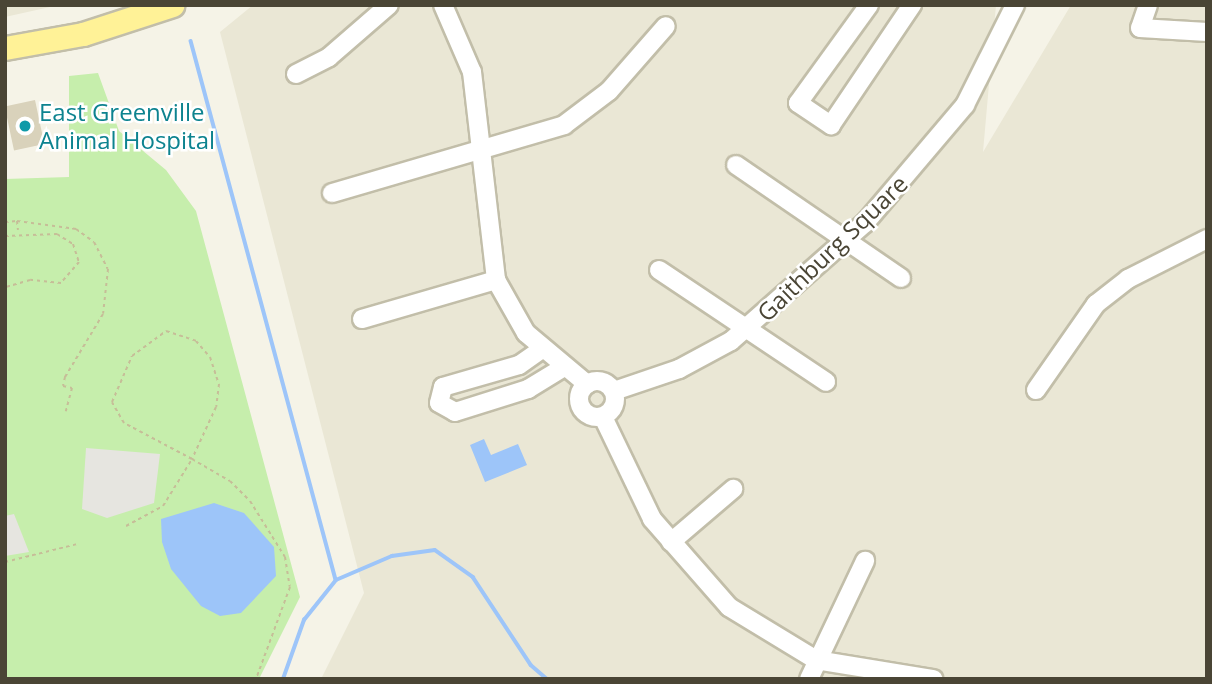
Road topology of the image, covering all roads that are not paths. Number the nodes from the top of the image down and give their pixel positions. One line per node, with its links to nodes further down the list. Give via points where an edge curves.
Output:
1 (172, 5): 10 (main road, via 83,34)
2 (389, 5): 11 (street, via 329,57)
3 (443, 5): 12 (street, via 469,58)
4 (869, 5): 5 (street, via 798,103 831,125)
5 (912, 5)
6 (1015, 5): 16 (street, Gaithburg Square, via 954,120)
7 (1149, 5): 9 (street, via 1140,28)
8 (666, 26): 12 (street, via 580,115)
9 (1207, 32)
10 (5, 48)
11 (296, 75)
12 (483, 152): 14 (street); 19 (street)
13 (736, 165): 16 (street)
14 (332, 192)
15 (1207, 239): 26 (street, via 1128,279 1096,304)
16 (845, 240): 18 (street); 21 (street, Gaithburg Square)
17 (659, 270): 21 (street)
18 (901, 278)
19 (496, 280): 20 (street); 22 (street)
20 (362, 319)
21 (747, 328): 24 (street); 27 (street, Gaithburg Square, via 690,364)
22 (542, 349): 23 (street); 23 (street, via 519,365 443,387 439,403 455,412 528,389)
23 (564, 367): 25 (street)
24 (826, 382)
25 (587, 384): 27 (street, via 599,381); 28 (street, via 580,405 592,417)
26 (1036, 390)
27 (614, 391): 28 (street, via 614,406)
28 (604, 417): 30 (street, via 633,488)
29 (733, 489): 30 (street)
30 (671, 542): 32 (street, via 729,607)
31 (864, 561): 32 (street)
32 (816, 660): 33 (street); 34 (street)
33 (809, 679)
34 (933, 679)

